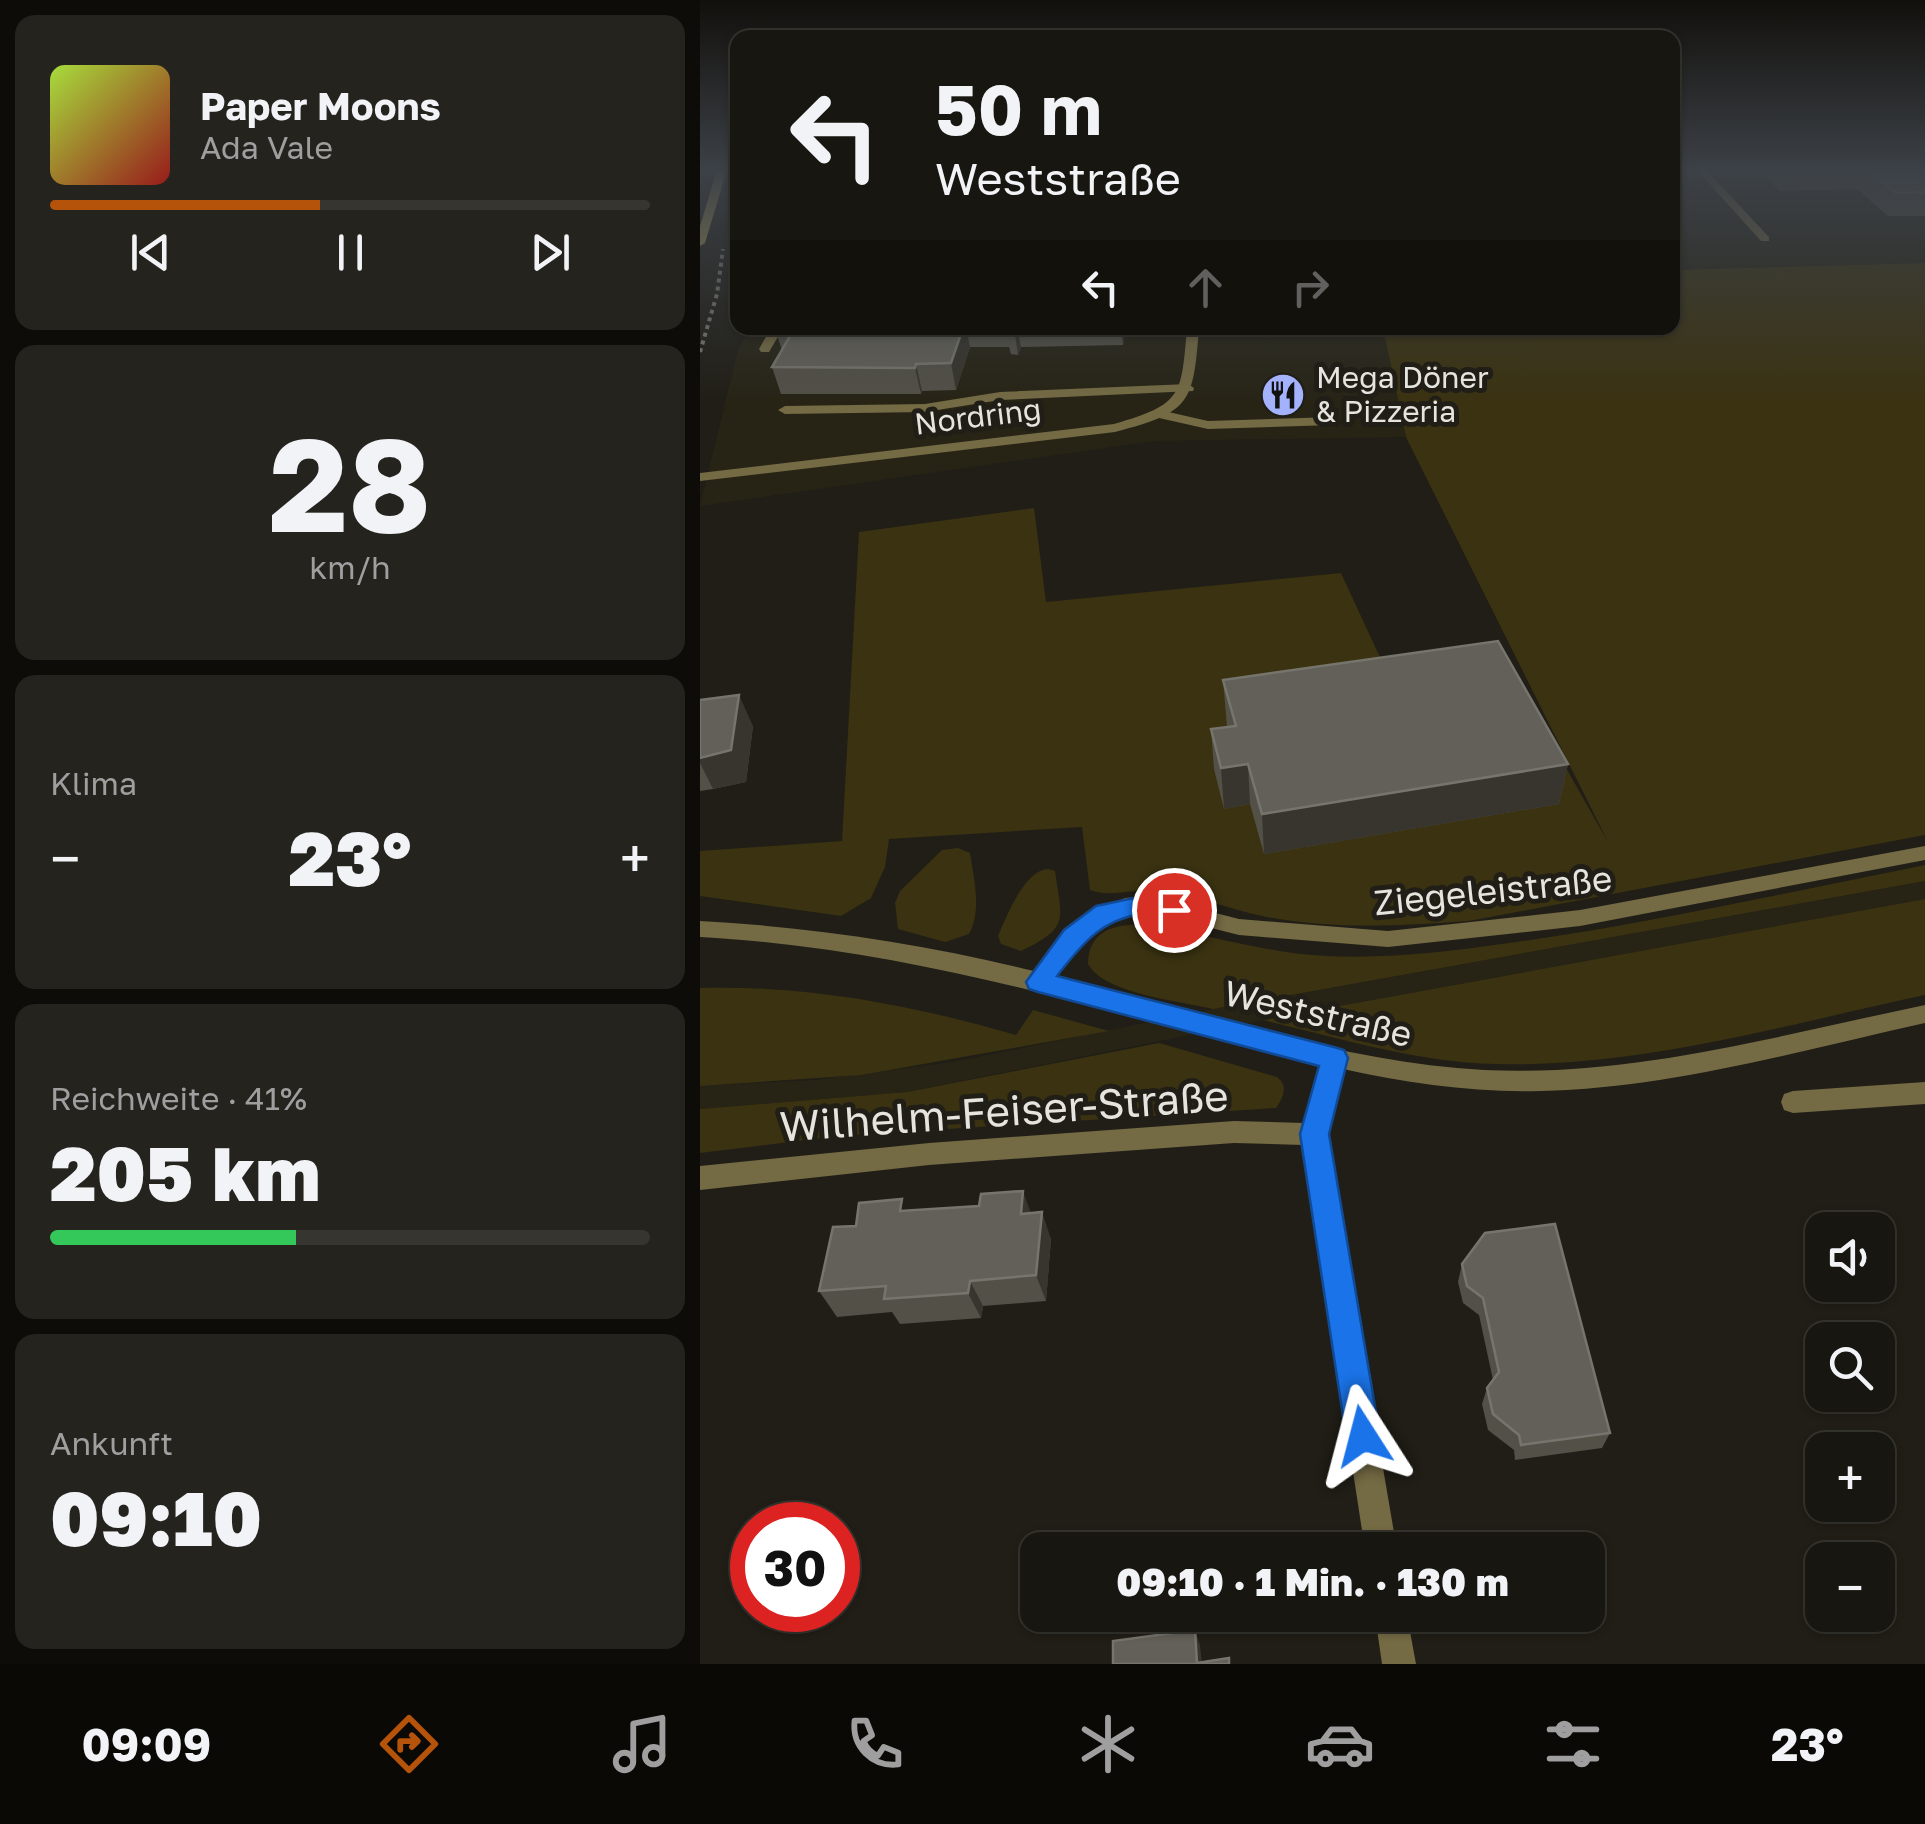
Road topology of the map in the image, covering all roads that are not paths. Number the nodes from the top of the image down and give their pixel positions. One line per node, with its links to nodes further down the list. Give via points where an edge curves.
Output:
1 (773, 335): 3 (street)
2 (1192, 335): 4 (street)
3 (765, 349)
4 (1188, 388): 5 (street, via 1000,396 925,408); 6 (street)
5 (785, 410)
6 (1164, 415): 7 (street, via 1208,425); 8 (street, Nordring, via 1114,428)
7 (1333, 421)
8 (700, 477)
9 (1925, 853): 11 (street, Ziegeleistraße, via 1580,918 1388,939 1239,926 1148,904 1126,906 1087,924)
10 (700, 929): 11 (street, Weststraße, via 815,935)
11 (1038, 982): 13 (street, Weststraße)
12 (1925, 1014): 13 (street, Weststraße, via 1678,1065 1580,1078 1485,1080)
13 (1334, 1058): 16 (street)
14 (1925, 1093): 15 (street)
15 (1793, 1102)
16 (1314, 1134): 17 (street, Wilhelm-Feiser-Straße, via 1234,1132); 18 (street)
17 (700, 1178)
18 (1378, 1532)
19 (1394, 1632): 20 (street)
20 (1399, 1664)

